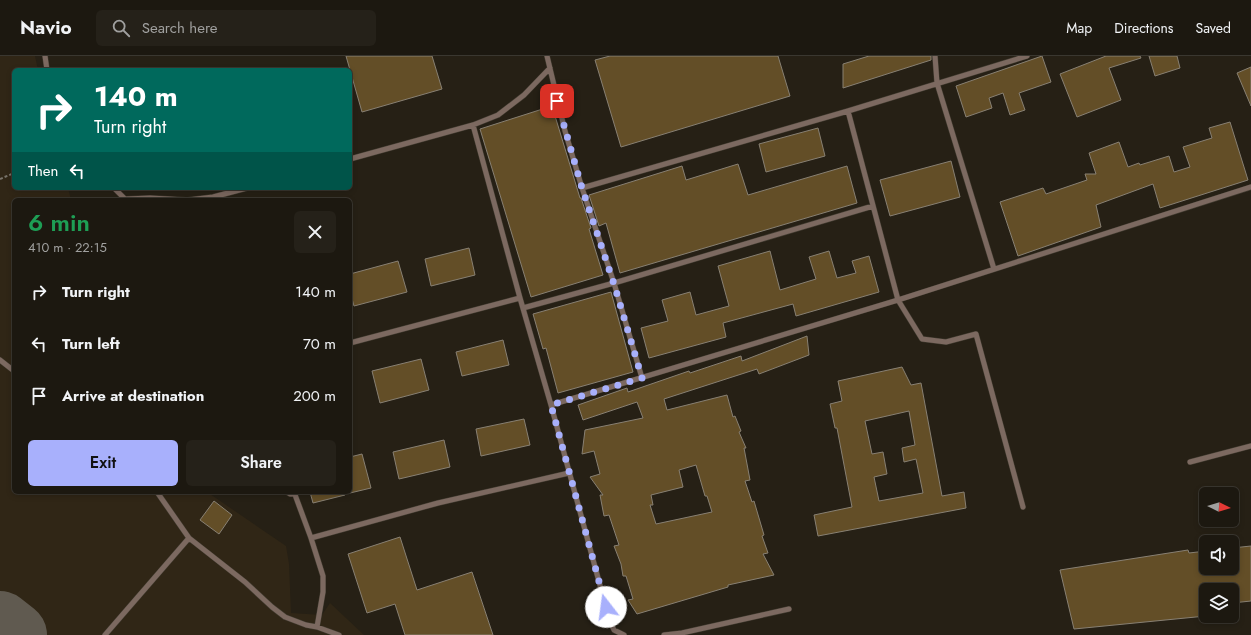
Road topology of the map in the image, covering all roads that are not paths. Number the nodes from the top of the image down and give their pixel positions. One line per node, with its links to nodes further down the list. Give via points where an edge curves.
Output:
1 (45, 56): 5 (lane)
2 (548, 56): 6 (lane)
3 (935, 56): 7 (lane)
4 (1027, 56): 7 (lane)
5 (47, 68)
6 (550, 68): 9 (lane, via 524,95 498,115); 12 (lane)
7 (937, 83): 8 (lane); 18 (lane)
8 (848, 111): 12 (lane); 17 (lane)
9 (473, 125): 10 (lane); 20 (lane)
10 (352, 158)
11 (1251, 187): 18 (lane)
12 (582, 188): 19 (lane)
13 (116, 190): 15 (lane)
14 (241, 190): 16 (lane)
15 (124, 198)
16 (217, 198)
17 (873, 206): 19 (lane); 21 (lane)
18 (994, 269): 21 (lane)
19 (614, 284): 22 (lane); 26 (lane)
20 (520, 298): 22 (lane); 23 (lane)
21 (898, 300): 26 (lane); 33 (lane, via 922,339 946,342 976,334)
22 (523, 308): 27 (lane)
23 (352, 342)
24 (0, 360): 25 (lane)
25 (12, 370)
26 (642, 378): 27 (lane)
27 (551, 405): 30 (lane)
28 (1251, 446): 29 (lane)
29 (1190, 462)
30 (569, 473): 35 (lane); 40 (lane, via 610,622 614,630)
31 (158, 494): 34 (lane)
32 (294, 494): 35 (lane)
33 (1023, 507)
34 (189, 538): 37 (lane, via 285,617); 38 (lane)
35 (311, 538): 37 (lane, via 323,576)
36 (789, 609): 41 (lane)
37 (317, 627): 39 (lane)
38 (106, 635)
39 (339, 635)
40 (624, 635)
41 (664, 635)

